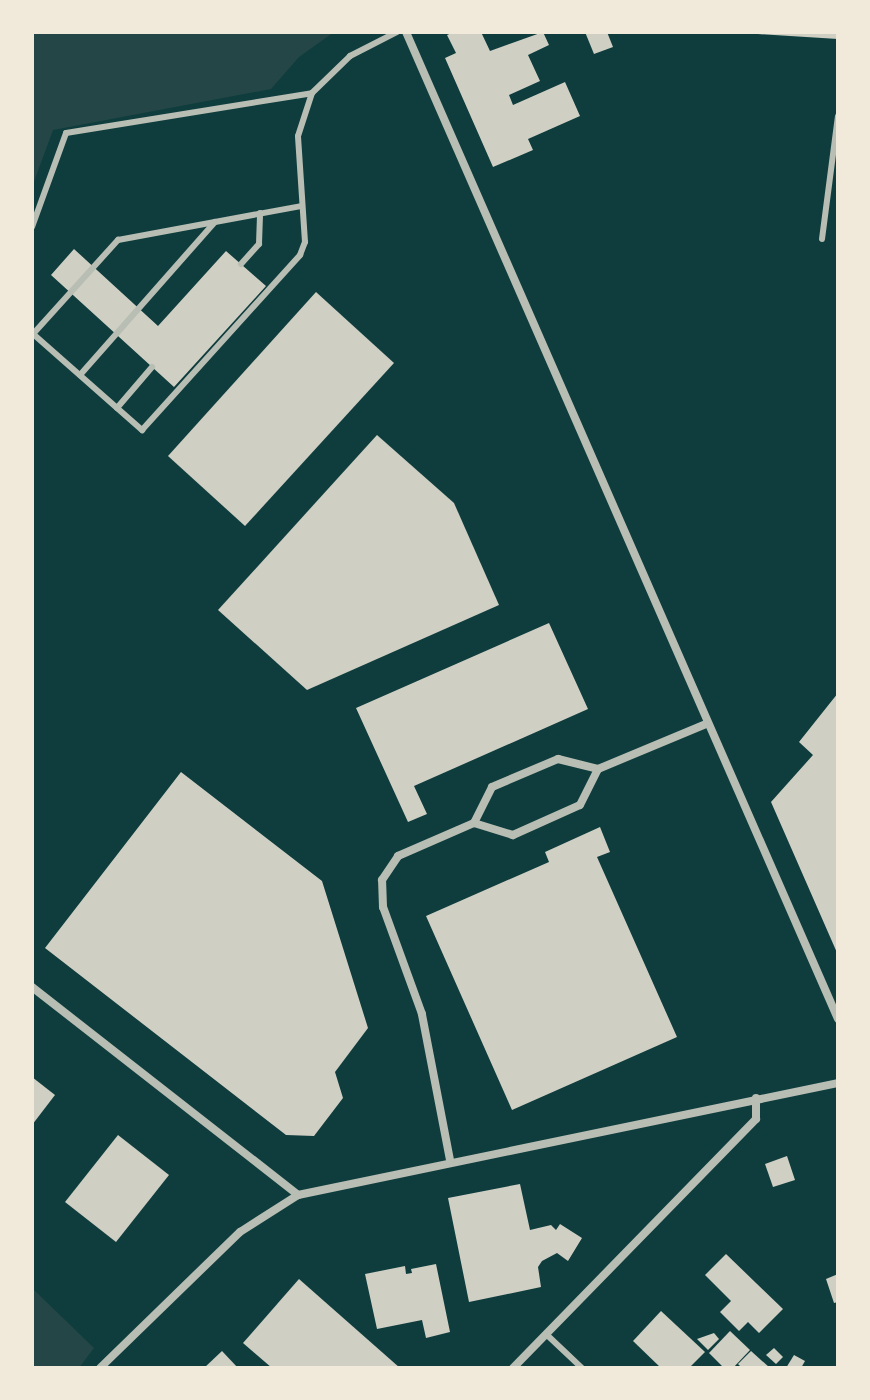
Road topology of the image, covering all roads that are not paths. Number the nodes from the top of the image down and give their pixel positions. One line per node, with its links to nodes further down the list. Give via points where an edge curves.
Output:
1 (397, 32): 3 (lane, via 350,56)
2 (406, 32): 15 (street)
3 (312, 93): 5 (lane, via 298,136); 8 (lane, via 66,133)
4 (838, 116): 9 (lane)
5 (301, 206): 6 (lane); 14 (lane, via 305,242 292,269 142,430)
6 (260, 213): 7 (lane); 10 (lane, via 259,244)
7 (215, 222): 11 (lane, via 118,240); 13 (lane)
8 (32, 227)
9 (822, 239)
10 (241, 264)
11 (33, 334): 13 (lane)
12 (152, 367): 14 (lane)
13 (80, 375): 14 (lane)
14 (117, 408)
15 (706, 724): 16 (street); 19 (street)
16 (598, 769): 17 (street, via 558,759 492,787); 17 (street, via 580,805 513,835)
17 (474, 823): 22 (street, via 398,856 382,880 383,907 422,1014)
18 (32, 987): 23 (street)
19 (838, 1019)
20 (838, 1083): 21 (street)
21 (756, 1098): 22 (street); 24 (street, via 756,1119)
22 (450, 1160): 23 (street)
23 (298, 1195): 25 (street, via 240,1232)
24 (546, 1334): 26 (street); 27 (lane)
25 (100, 1368)
26 (513, 1368)
27 (582, 1368)

